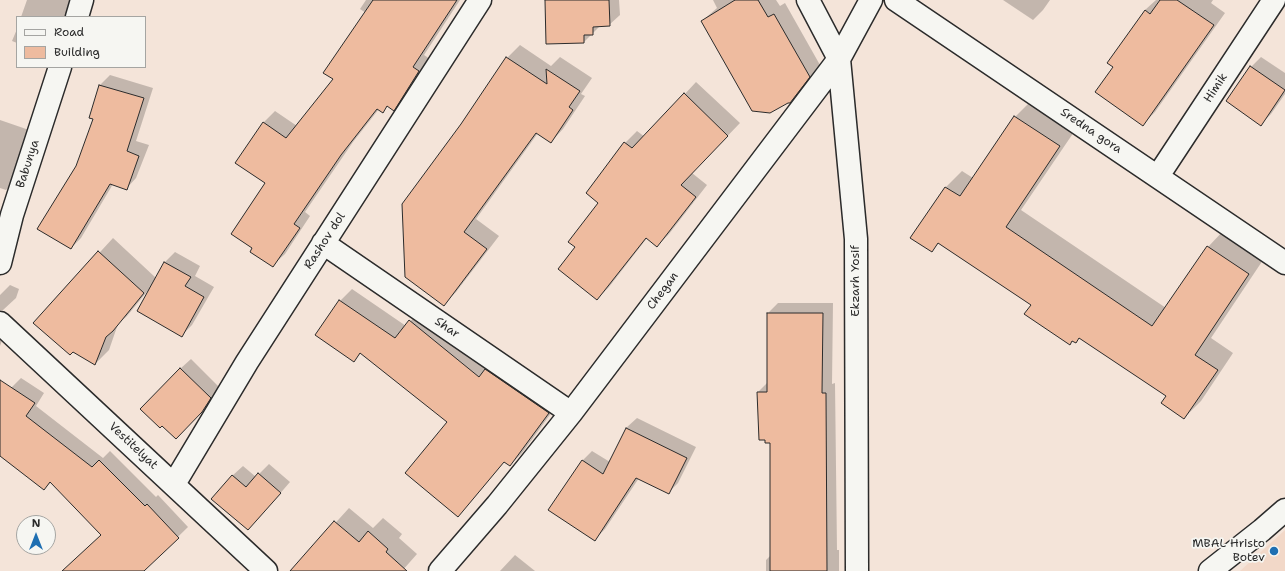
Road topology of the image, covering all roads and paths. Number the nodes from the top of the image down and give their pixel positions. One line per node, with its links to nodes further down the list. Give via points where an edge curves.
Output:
1 (82, 0): 7 (street)
2 (480, 0): 11 (street, Rashov dol)
3 (808, 0): 8 (street, Ekzarh Yosif)
4 (871, 0): 8 (street, Chegan)
5 (896, 0): 10 (street, Sredna gora)
6 (1274, 0): 10 (street, Himik)
7 (76, 16)
8 (839, 59): 15 (street, Chegan); 20 (street, Ekzarh Yosif, via 856,239)
9 (60, 68): 12 (street, Babunya, via 12,215)
10 (1158, 176): 13 (street, Sredna gora)
11 (323, 243): 15 (street, Shar); 16 (street, Rashov dol, via 247,362)
12 (0, 262)
13 (1285, 263)
14 (0, 323): 16 (street, Vestitelyat)
15 (571, 413): 19 (street, Chegan)
16 (174, 484): 18 (street, Vestitelyat)
17 (1285, 510): 21 (street)
18 (266, 571)
19 (440, 571)
20 (857, 571)
21 (1210, 571)

